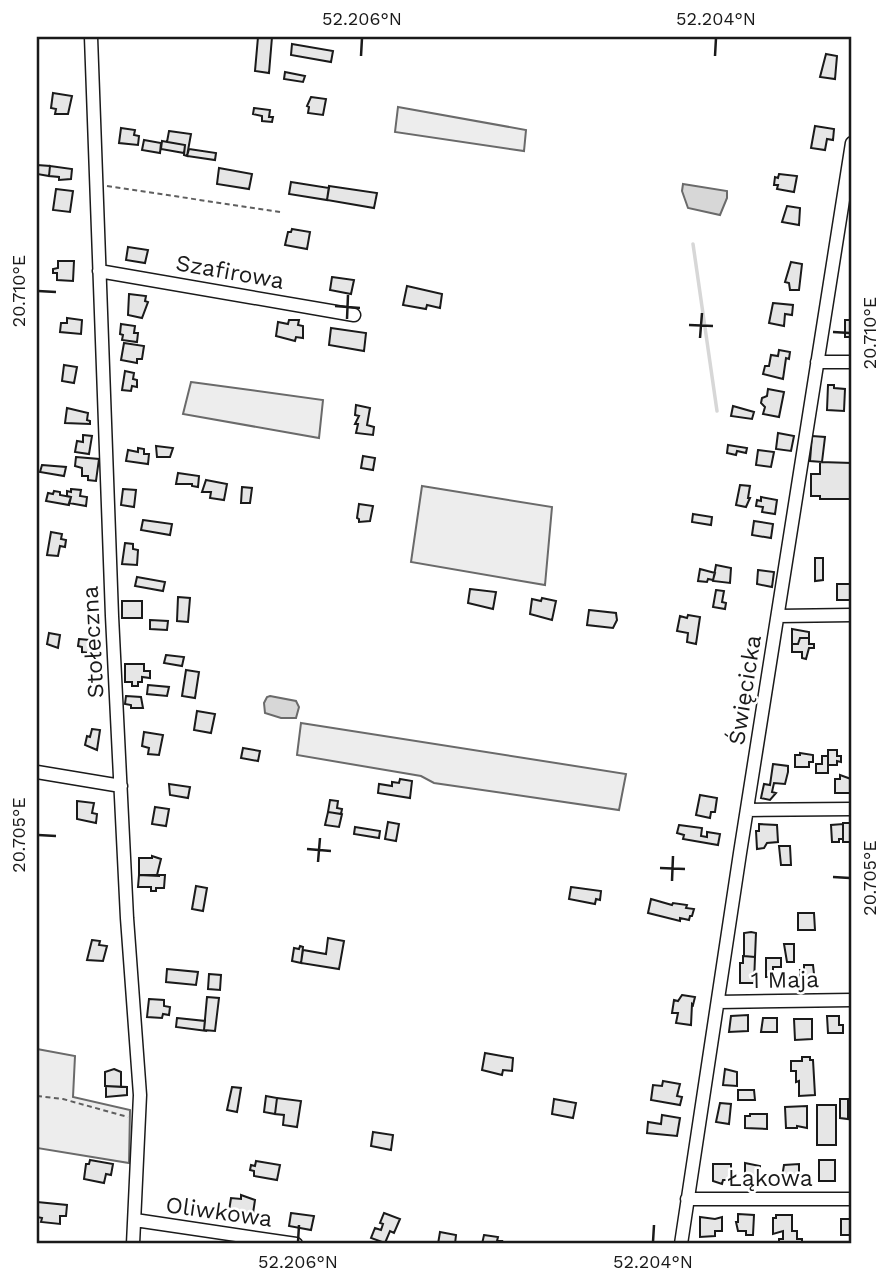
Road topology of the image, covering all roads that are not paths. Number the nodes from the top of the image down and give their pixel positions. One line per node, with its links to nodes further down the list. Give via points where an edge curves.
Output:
1 (91, 37): 4 (street, Stołeczna)
2 (852, 143): 3 (street, Święcicka)
3 (850, 167): 6 (street, Święcicka)
4 (99, 271): 5 (street, Szafirowa); 11 (street, Stołeczna)
5 (354, 314)
6 (817, 362): 7 (street); 9 (street, Święcicka)
7 (852, 362)
8 (852, 615): 9 (street)
9 (778, 616): 13 (street, Święcicka)
10 (37, 772): 11 (street)
11 (121, 786): 18 (street, Stołeczna, via 140,1095)
12 (852, 808): 13 (street)
13 (747, 810): 15 (street, Święcicka)
14 (852, 1000): 15 (street, 1 Maja)
15 (718, 1002): 16 (street, Święcicka)
16 (687, 1199): 17 (street, Łąkowa); 21 (street, Święcicka)
17 (852, 1199)
18 (135, 1220): 19 (street, Stołeczna); 20 (street, Oliwkowa)
19 (133, 1244)
20 (296, 1244)
21 (681, 1244)

